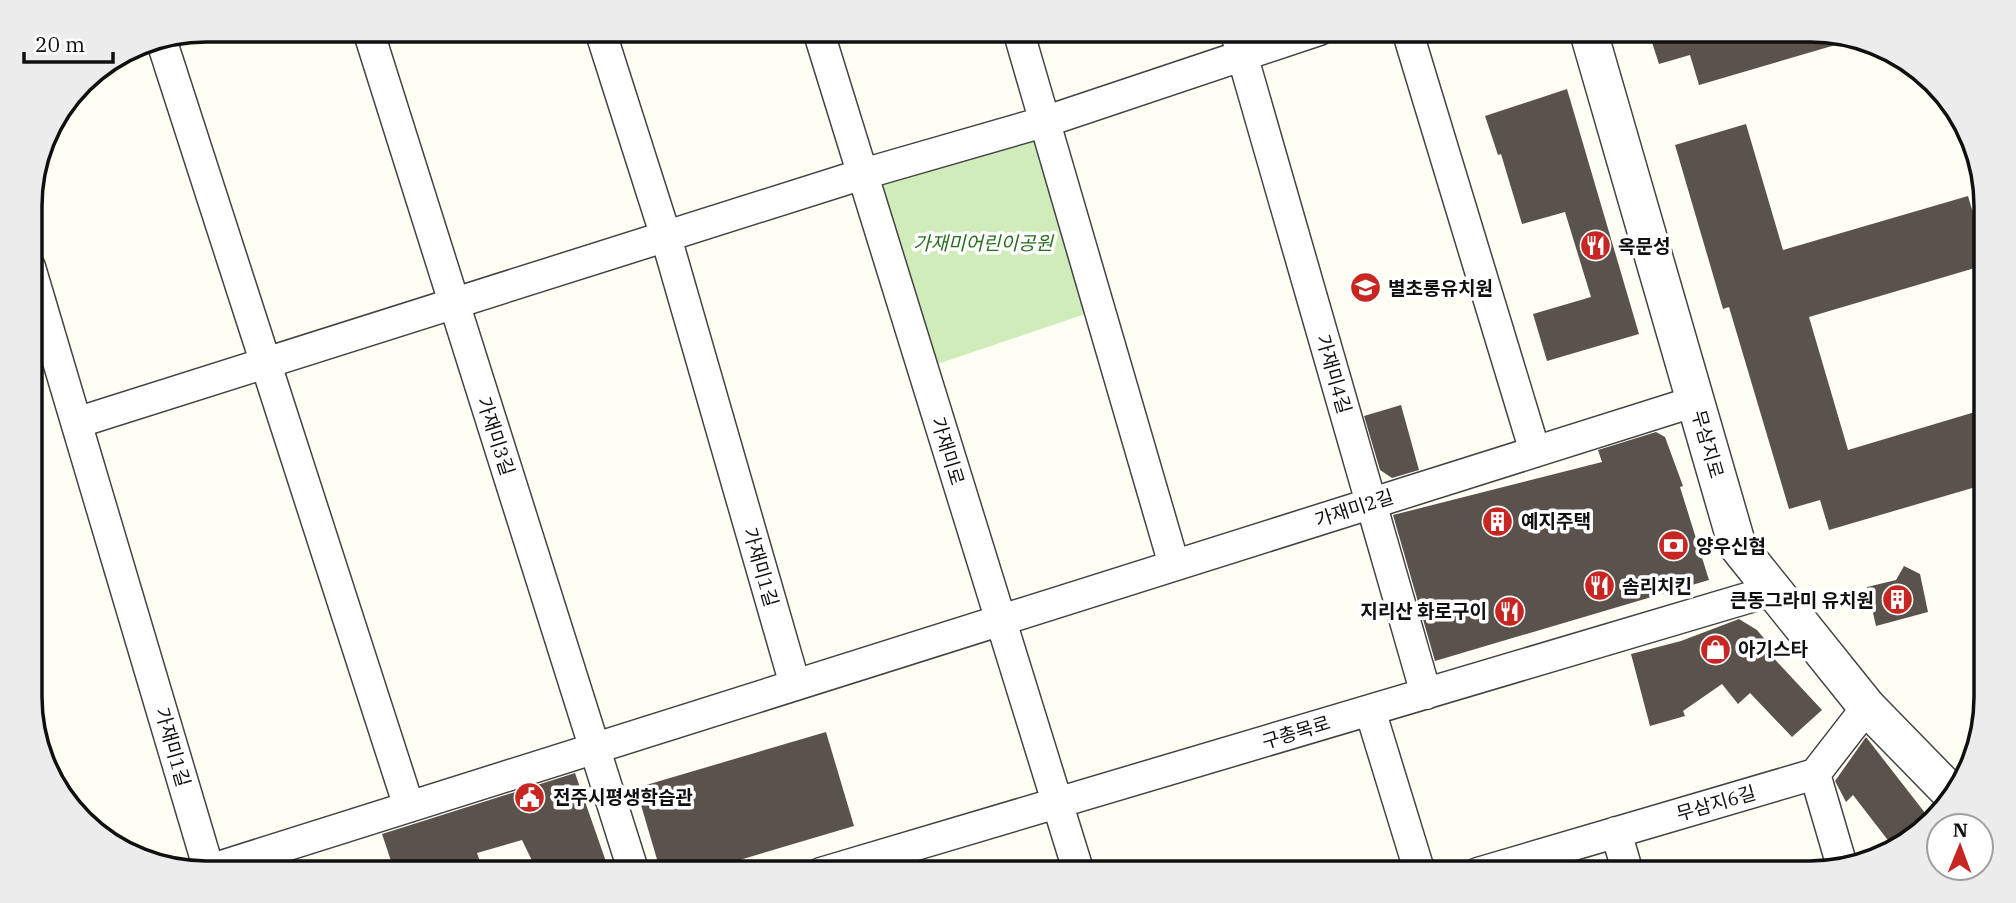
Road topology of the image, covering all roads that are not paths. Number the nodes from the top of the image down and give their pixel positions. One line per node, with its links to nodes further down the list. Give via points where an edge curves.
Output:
1 (372, 42): 12 (street, 가재미3길)
2 (822, 42): 10 (street, 가재미로)
3 (1022, 42): 9 (street)
4 (1239, 42): 9 (street); 18 (street, 가재미4길)
5 (1411, 42): 17 (street)
6 (1591, 42): 15 (street, 무삼지로)
7 (604, 43): 11 (street)
8 (164, 48): 14 (street)
9 (1047, 121): 10 (street); 19 (street)
10 (863, 174): 11 (street); 21 (street, 가재미로)
11 (666, 237): 12 (street); 22 (street, 가재미1길)
12 (454, 303): 14 (street); 26 (street, 가재미3길)
13 (42, 305): 16 (street)
14 (268, 362): 16 (street); 30 (street)
15 (1696, 401): 17 (street, 가재미2길); 20 (street, 무삼지로, via 1737,545)
16 (79, 422): 33 (street, 가재미1길)
17 (1535, 452): 18 (street, 가재미2길)
18 (1371, 503): 19 (street, 가재미2길); 23 (street, 가재미4길)
19 (1174, 565): 21 (street, 가재미2길)
20 (1771, 591): 23 (street, 구총목로); 24 (street, 무삼지로)
21 (1000, 620): 22 (street, 가재미1길); 29 (street, 가재미로)
22 (795, 685): 26 (street, 가재미1길)
23 (1426, 694): 25 (street, 구총목로)
24 (1867, 707): 27 (street); 28 (street, 무삼지로)
25 (1370, 710): 29 (street, 구총목로); 38 (street)
26 (595, 748): 30 (street, 가재미1길); 35 (street)
27 (1815, 774): 31 (street, 무삼지6길); 32 (street)
28 (1946, 788)
29 (1057, 803): 36 (street, 구총목로); 37 (street, 가재미로)
30 (409, 807): 34 (street, 가재미1길)
31 (1616, 832): 39 (street, 무삼지6길); 40 (street)
32 (1840, 858)
33 (206, 861)
34 (238, 861)
35 (630, 861)
36 (861, 861)
37 (1075, 861)
38 (1416, 861)
39 (1518, 861)
40 (1624, 861)

